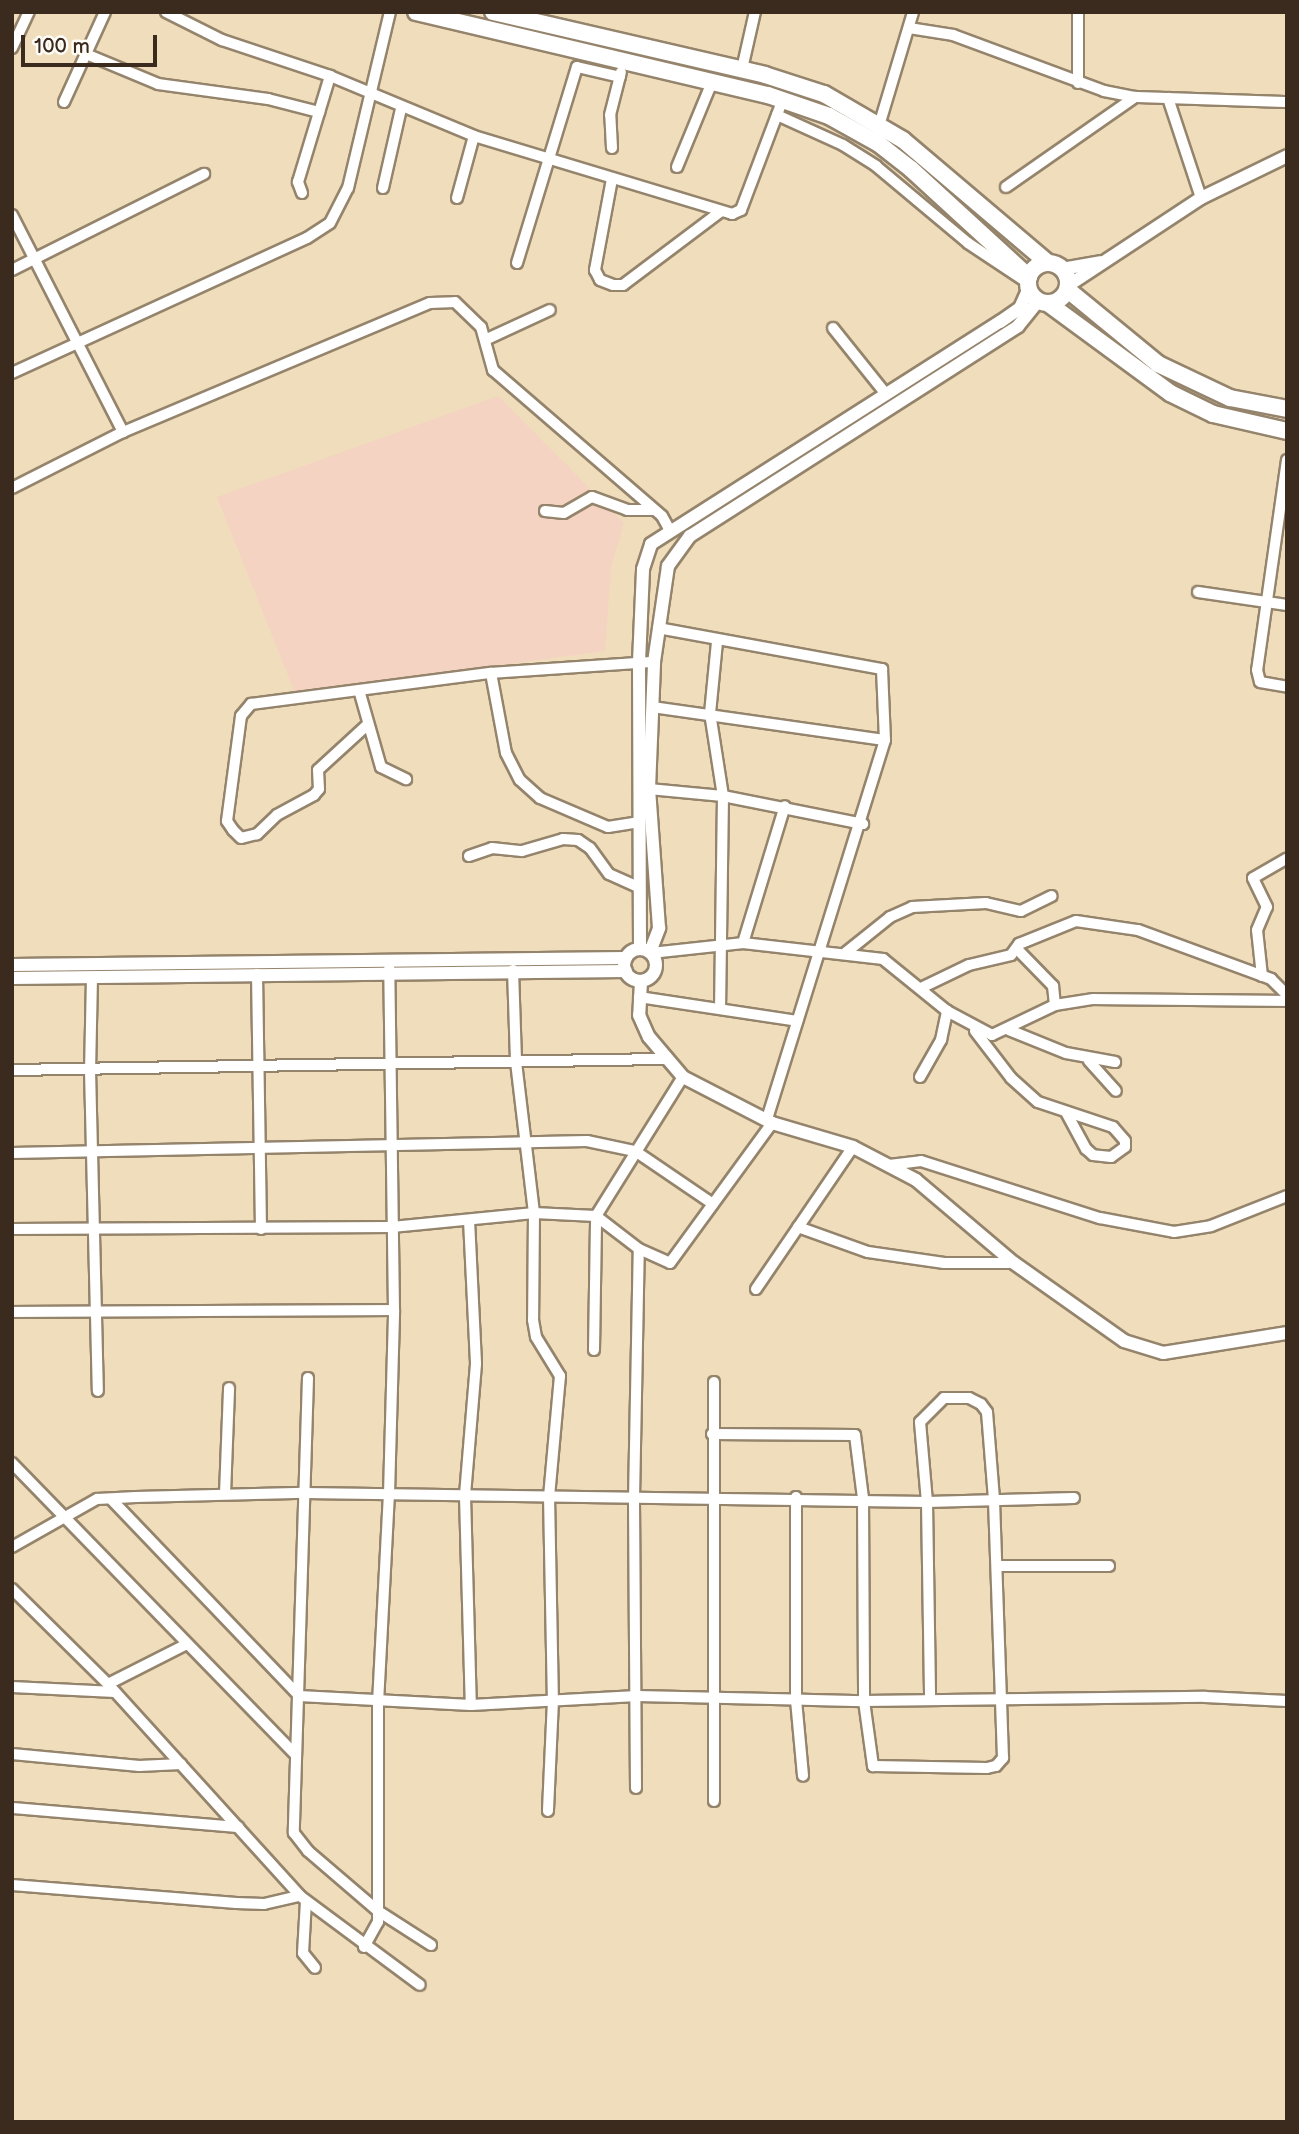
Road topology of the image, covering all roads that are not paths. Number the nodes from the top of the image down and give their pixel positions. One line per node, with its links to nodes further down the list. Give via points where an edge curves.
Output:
1 (29, 12): 12 (street)
2 (105, 12): 13 (street)
3 (166, 12): 16 (street, via 222,40)
4 (390, 12): 19 (street)
5 (416, 12): 14 (highway)
6 (493, 12): 10 (highway)
7 (755, 12): 15 (street)
8 (913, 12): 11 (street)
9 (1078, 12): 18 (street)
10 (554, 19): 15 (highway)
11 (909, 28): 18 (street, via 953,34); 28 (street)
12 (12, 48)
13 (86, 54): 24 (street); 26 (street, via 158,84 268,99)
14 (622, 69): 17 (highway); 31 (street, via 610,115); 32 (street, via 577,67)
15 (741, 69): 28 (highway, via 824,94)
16 (330, 76): 19 (street); 26 (street)
17 (712, 82): 22 (highway); 34 (street)
18 (1079, 83): 20 (street)
19 (372, 94): 25 (street); 54 (street, via 348,188 330,223)
20 (1135, 97): 21 (street); 37 (street)
21 (1168, 98): 23 (street); 41 (street)
22 (783, 99): 27 (street); 30 (highway, via 829,116)
23 (1287, 102)
24 (64, 103)
25 (401, 109): 29 (street); 38 (street)
26 (319, 112): 39 (street, via 298,182)
27 (777, 115): 42 (street, via 741,210); 50 (street, via 843,145 876,166 968,243)
28 (880, 124): 30 (street); 47 (highway)
29 (474, 135): 32 (street); 40 (street)
30 (873, 140): 50 (highway, via 911,169)
31 (612, 148)
32 (547, 154): 36 (street); 46 (street)
33 (1287, 156): 41 (main road)
34 (677, 167)
35 (204, 174): 44 (street)
36 (612, 179): 42 (street); 42 (street, via 595,270 600,280 613,285 622,285)
37 (1006, 187)
38 (383, 188)
39 (302, 193)
40 (457, 198)
41 (1201, 198): 45 (main road)
42 (720, 212)
43 (12, 215): 44 (street)
44 (35, 260): 48 (street); 54 (street)
45 (1107, 261): 47 (main road); 49 (main road)
46 (517, 263)
47 (1055, 266): 49 (highway); 50 (highway, via 1036,267)
48 (12, 270)
49 (1068, 288): 50 (highway, via 1060,300); 57 (highway, via 1168,369 1230,398)
50 (1035, 290): 56 (main road, via 1020,308); 58 (highway, via 1139,374 1170,393 1213,414); 61 (main road, via 1018,326)
51 (550, 310): 53 (street)
52 (833, 328): 56 (street)
53 (487, 339): 59 (street, via 455,302 430,303); 63 (street, via 493,370)
54 (79, 345): 55 (street); 59 (street)
55 (12, 373)
56 (885, 393): 61 (main road)
57 (1287, 409)
58 (1287, 431)
59 (123, 432): 62 (street)
60 (1287, 460): 65 (street)
61 (772, 475): 66 (main road, via 734,491); 70 (main road, via 679,548 668,566)
62 (12, 488)
63 (652, 510): 64 (street, via 627,510 592,498 565,513); 66 (street)
64 (545, 511)
65 (1282, 526): 68 (street)
66 (671, 532): 72 (main road, via 651,544 643,569)
67 (1198, 592): 68 (street)
68 (1267, 602): 69 (street); 75 (street, via 1257,670 1260,682)
69 (1287, 605)
70 (658, 628): 71 (street); 73 (main road)
71 (717, 642): 78 (street); 80 (street, via 882,669)
72 (639, 662): 73 (street); 74 (street); 85 (main road)
73 (654, 662): 77 (main road)
74 (491, 673): 76 (street); 85 (street, via 506,753 520,780 540,798 607,827)
75 (1287, 687)
76 (359, 690): 79 (street); 79 (street, via 243,708 227,821 233,830 241,838 257,834 277,815 314,795 319,789 318,769)
77 (652, 707): 78 (street); 82 (main road)
78 (710, 713): 80 (street); 83 (street)
79 (366, 726): 81 (street, via 381,767)
80 (886, 740): 86 (street)
81 (406, 779)
82 (649, 789): 83 (street); 94 (main road, via 659,928)
83 (723, 796): 84 (street); 92 (street)
84 (785, 806): 86 (street); 91 (street)
85 (640, 822): 89 (main road)
86 (863, 824): 95 (street)
87 (470, 856): 89 (street, via 492,848 522,851 563,839 578,841 590,848 609,874)
88 (1287, 858): 102 (street, via 1253,878 1267,907 1257,930)
89 (640, 888): 94 (main road)
90 (1052, 896): 96 (street, via 1021,911 986,903 912,907 890,917)
91 (743, 943): 92 (street); 95 (street)
92 (724, 944): 94 (street); 111 (street)
93 (1017, 949): 102 (street, via 1057,925 1112,923); 106 (street); 110 (street, via 1052,986)
94 (647, 951): 98 (main road); 105 (main road, via 654,972)
95 (822, 952): 96 (street); 113 (street)
96 (844, 954): 106 (street, via 883,960)
97 (12, 965): 99 (main road)
98 (626, 965): 99 (main road); 100 (main road); 105 (main road)
99 (389, 966): 100 (main road); 101 (main road); 121 (street)
100 (513, 970): 118 (street)
101 (257, 974): 103 (main road); 120 (street)
102 (1262, 975): 107 (street)
103 (92, 977): 104 (main road); 123 (street)
104 (12, 978)
105 (641, 981): 108 (main road)
106 (921, 988): 112 (street)
107 (1287, 995)
108 (639, 997): 111 (street); 116 (main road, via 639,1015)
109 (1287, 1001): 110 (street, via 1094,999)
110 (1055, 1005): 115 (street)
111 (720, 1008): 113 (street)
112 (947, 1011): 114 (street); 125 (street, via 941,1040)
113 (797, 1021): 128 (street)
114 (968, 1023): 115 (street, via 982,1034); 127 (street, via 1025,1091 1038,1102)
115 (1009, 1030): 117 (street)
116 (665, 1059): 118 (street); 124 (main road)
117 (1089, 1060): 119 (street); 126 (street)
118 (516, 1062): 121 (street); 129 (street)
119 (1115, 1062)
120 (257, 1065): 121 (street); 123 (street); 132 (street)
121 (390, 1065): 130 (street)
122 (12, 1070): 123 (street)
123 (90, 1070): 135 (street)
124 (683, 1077): 128 (main road); 133 (street)
125 (920, 1077)
126 (1116, 1091)
127 (1066, 1112): 127 (street, via 1113,1127 1125,1147 1111,1157 1094,1155)
128 (769, 1122): 131 (main road); 138 (street)
129 (525, 1143): 130 (street); 133 (street, via 587,1141); 139 (street)
130 (391, 1146): 132 (street); 142 (street)
131 (853, 1147): 136 (main road); 143 (street)
132 (259, 1149): 135 (street); 145 (street)
133 (635, 1151): 138 (street); 140 (street)
134 (12, 1153): 135 (street)
135 (93, 1153): 146 (street)
136 (889, 1165): 137 (street, via 921,1161 1100,1218 1174,1232 1210,1226); 148 (main road, via 916,1180)
137 (1287, 1196)
138 (713, 1205): 147 (street, via 676,1261 666,1263)
139 (534, 1213): 140 (street); 141 (street); 165 (street, via 533,1320 536,1337 560,1376)
140 (596, 1216): 147 (street); 154 (street)
141 (469, 1220): 142 (street); 164 (street, via 477,1364)
142 (392, 1227): 145 (street); 151 (street)
143 (798, 1227): 148 (street, via 869,1252 944,1263); 149 (street)
144 (12, 1229): 146 (street)
145 (261, 1229): 146 (street)
146 (96, 1230): 150 (street)
147 (639, 1249): 170 (street)
148 (1014, 1264): 153 (main road, via 1109,1332 1145,1349 1183,1351)
149 (756, 1289)
150 (97, 1310): 151 (street); 152 (street); 158 (street)
151 (394, 1310): 163 (street)
152 (12, 1312)
153 (1287, 1333)
154 (594, 1350)
155 (309, 1378): 161 (street)
156 (715, 1382): 159 (street)
157 (229, 1388): 162 (street)
158 (98, 1391)
159 (712, 1434): 167 (street, via 855,1436); 171 (street)
160 (12, 1463): 174 (street)
161 (305, 1493): 162 (street); 163 (street); 183 (street)
162 (225, 1494): 169 (street)
163 (389, 1494): 164 (street); 192 (street)
164 (465, 1496): 165 (street); 193 (street)
165 (549, 1496): 170 (street); 186 (street)
166 (796, 1497): 167 (street); 171 (street); 187 (street)
167 (863, 1498): 173 (street); 189 (street)
168 (1074, 1498): 172 (street)
169 (111, 1499): 174 (street, via 97,1499); 183 (street)
170 (634, 1499): 171 (street); 184 (street)
171 (714, 1499): 185 (street)
172 (994, 1499): 173 (street); 173 (street, via 987,1412 969,1398 944,1398 920,1422); 176 (street)
173 (927, 1502): 188 (street)
174 (62, 1515): 175 (street); 179 (street)
175 (12, 1546)
176 (998, 1566): 177 (street); 191 (street)
177 (1109, 1566)
178 (12, 1589): 180 (street)
179 (185, 1645): 180 (street); 195 (street)
180 (108, 1684): 182 (street)
181 (12, 1687): 182 (street)
182 (116, 1692): 196 (street)
183 (299, 1696): 192 (street); 195 (street)
184 (637, 1696): 185 (street); 186 (street); 198 (street)
185 (712, 1697): 187 (street); 199 (street)
186 (553, 1700): 193 (street); 201 (street)
187 (796, 1700): 189 (street); 197 (street)
188 (930, 1700): 189 (street); 191 (street)
189 (864, 1701): 191 (street, via 873,1766 986,1768 1003,1758)
190 (1287, 1701): 191 (street, via 1205,1697)
191 (1000, 1702)
192 (378, 1703): 193 (street); 205 (street)
193 (471, 1705)
194 (12, 1754): 196 (street, via 139,1766)
195 (295, 1754): 205 (street, via 295,1833 308,1851)
196 (181, 1764): 202 (street)
197 (803, 1776)
198 (636, 1788)
199 (714, 1801)
200 (12, 1808): 202 (street)
201 (548, 1811)
202 (238, 1827): 204 (street)
203 (12, 1885): 204 (street, via 236,1903)
204 (303, 1899): 207 (street); 208 (street, via 303,1953)
205 (378, 1911): 206 (street); 207 (street, via 378,1922)
206 (430, 1945)
207 (364, 1947): 209 (street)
208 (315, 1968)
209 (420, 1985)

